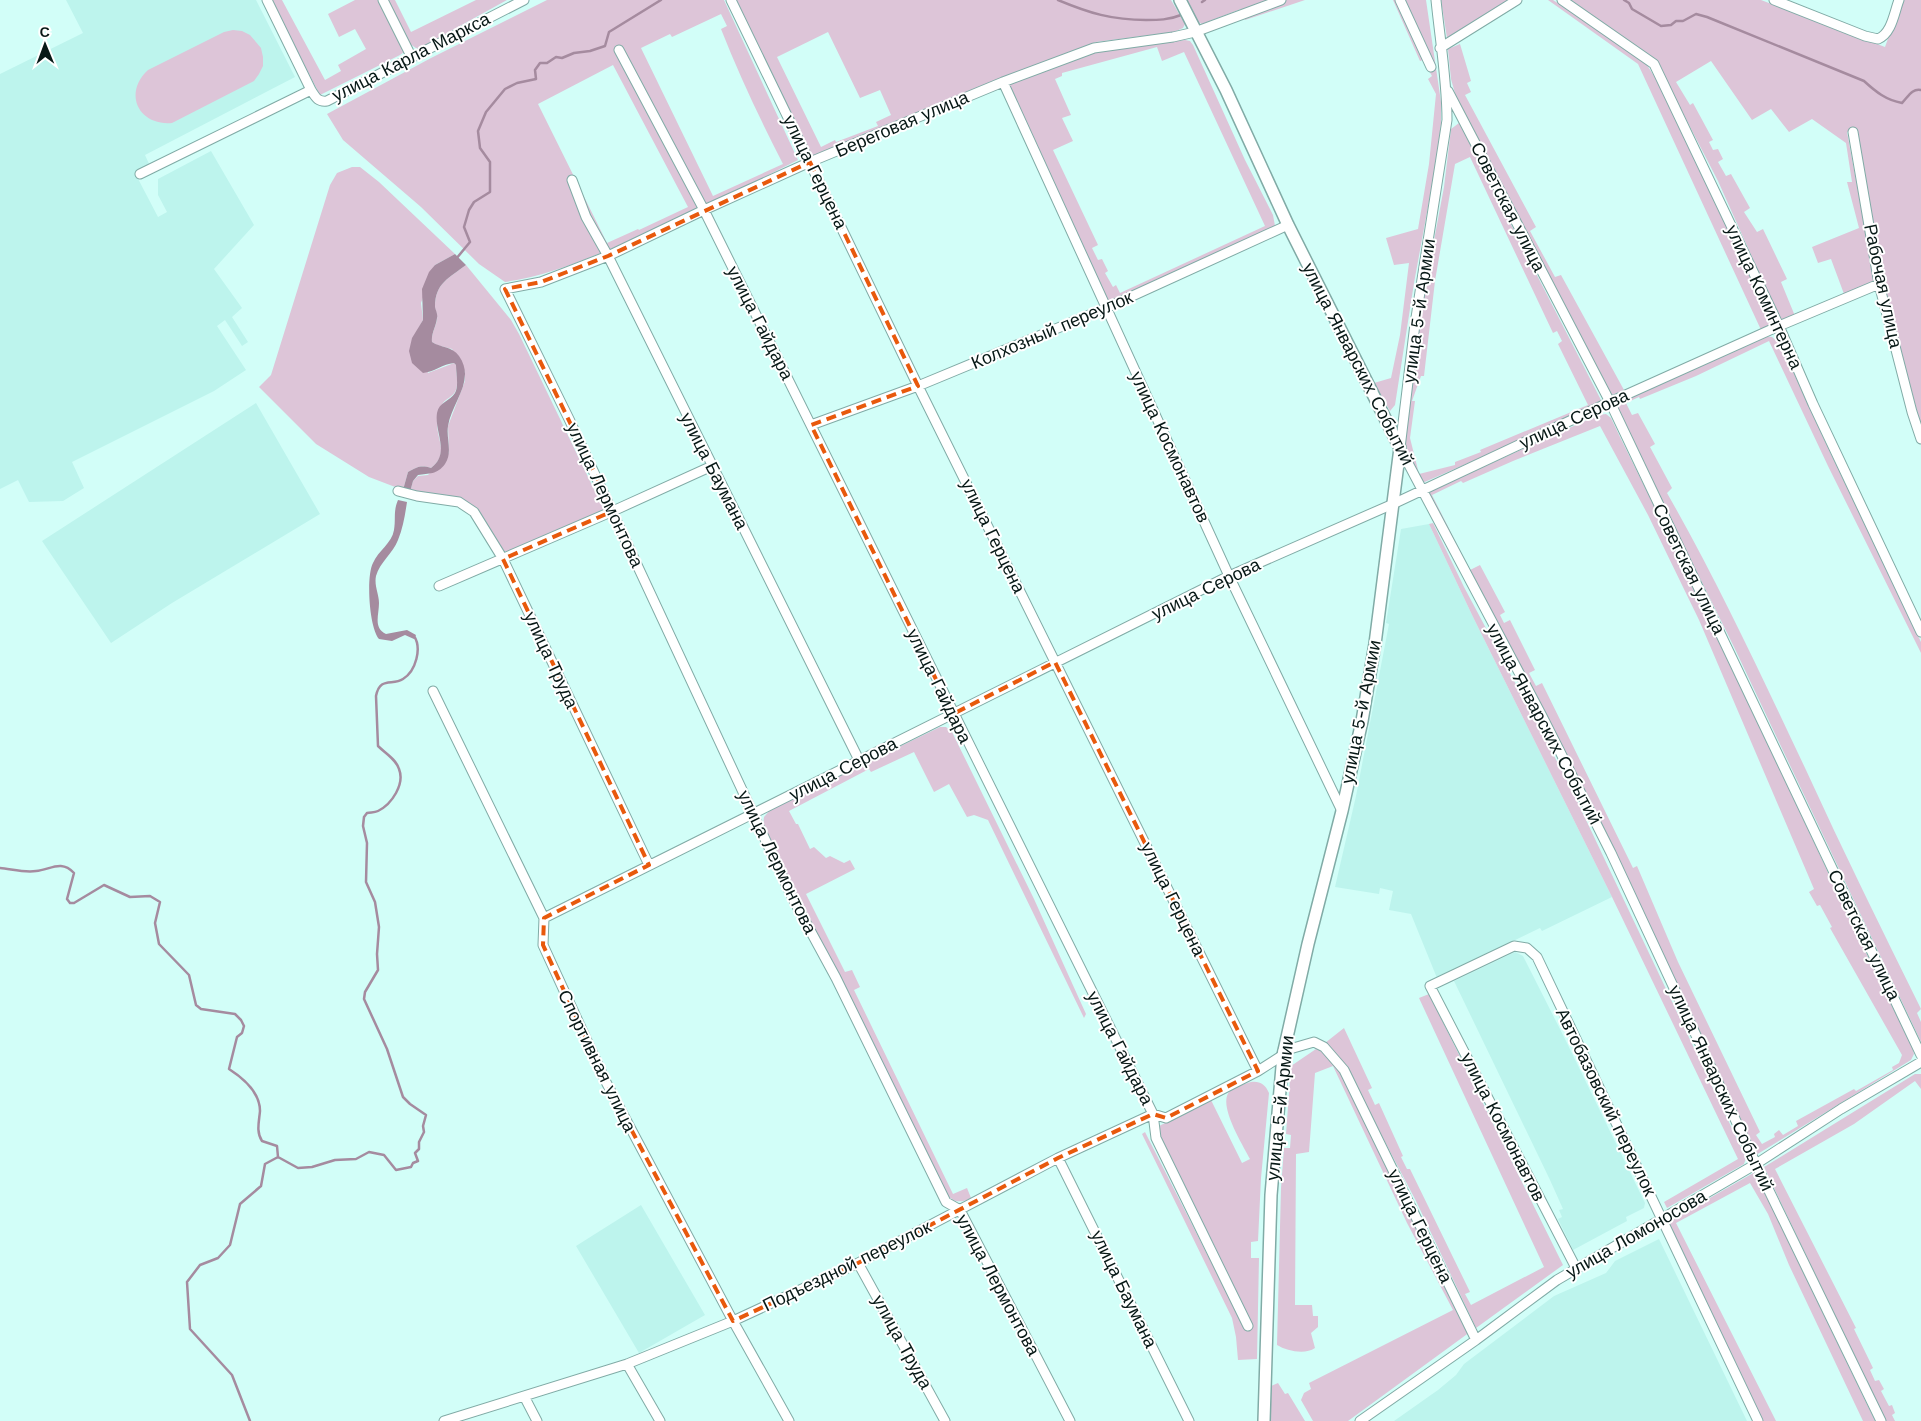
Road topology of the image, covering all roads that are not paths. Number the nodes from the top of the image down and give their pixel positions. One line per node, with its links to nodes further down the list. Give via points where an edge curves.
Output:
1 (267, 0): 20 (street)
2 (382, 0): 16 (street)
3 (524, 0): 16 (street, улица Карла Маркса)
4 (730, 0): 22 (street, улица Герцена)
5 (1180, 0): 13 (street, улица Январских Событий)
6 (1281, 0): 13 (street, Береговая улица)
7 (1400, 0): 17 (street)
8 (1436, 0): 14 (street, улица 5-й Армии)
9 (1517, 0): 14 (street)
10 (1562, 0): 31 (street, улица Коминтерна, via 1654,64)
11 (1774, 0): 12 (street, via 1878,39 1889,29)
12 (1899, 0)
13 (1195, 32): 18 (street, Береговая улица, via 1094,48); 26 (street, улица Январских Событий, via 1226,90)
14 (1440, 48): 19 (street, улица 5-й Армии)
15 (619, 50): 25 (street, улица Гайдара)
16 (411, 56): 20 (street, улица Карла Маркса, via 327,101 317,100)
17 (1432, 67)
18 (1003, 82): 22 (street, Береговая улица); 30 (street, улица Космонавтов)
19 (1447, 89): 33 (street, Советская улица); 36 (street, улица 5-й Армии, via 1447,120 1415,324)
20 (311, 90): 23 (street, улица Карла Маркса)
21 (1853, 132): 28 (street, Рабочая улица)
22 (810, 162): 25 (street, Береговая улица); 32 (street, улица Герцена)
23 (140, 174)
24 (572, 180): 27 (street, улица Баумана, via 586,217)
25 (704, 210): 27 (street, Береговая улица); 34 (street, улица Гайдара)
26 (1288, 224): 30 (street, Колхозный переулок); 36 (street, улица Январских Событий)
27 (608, 256): 29 (street, Береговая улица, via 541,282); 37 (street, улица Баумана)
28 (1880, 284): 31 (street, улица Серова); 35 (street, Рабочая улица)
29 (505, 290): 41 (street, улица Лермонтова)
30 (1106, 308): 32 (street, Колхозный переулок); 43 (street, улица Космонавтов)
31 (1779, 326): 33 (street, улица Серова); 45 (street, улица Коминтерна)
32 (918, 386): 34 (street, Колхозный переулок); 46 (street, улица Герцена)
33 (1610, 402): 38 (street, улица Серова); 56 (street, Советская улица)
34 (811, 425): 48 (street, улица Гайдара)
35 (1921, 439)
36 (1400, 448): 38 (street, улица Январских Событий); 40 (street, улица 5-й Армии)
37 (712, 466): 41 (street); 49 (street, улица Баумана)
38 (1421, 490): 40 (street, улица Серова); 61 (street, улица Январских Событий, via 1611,853)
39 (398, 491): 42 (street, улица Труда, via 460,502 474,512)
40 (1393, 504): 43 (street, улица Серова); 50 (street, улица 5-й Армии, via 1375,644)
41 (613, 511): 42 (street); 51 (street, улица Лермонтова)
42 (503, 559): 44 (street); 52 (street, улица Труда)
43 (1229, 576): 46 (street, улица Серова); 50 (street, улица Космонавтов)
44 (439, 586)
45 (1921, 632)
46 (1055, 662): 48 (street, улица Серова); 58 (street, улица Герцена)
47 (433, 690): 53 (street, Спортивная улица)
48 (953, 714): 49 (street, улица Серова); 59 (street, улица Гайдара)
49 (859, 760): 51 (street, улица Серова)
50 (1342, 811): 55 (street, улица 5-й Армии)
51 (753, 814): 52 (street, улица Серова); 62 (street, улица Лермонтова, via 946,1202)
52 (649, 865): 53 (street, улица Серова)
53 (544, 918): 66 (street, Спортивная улица, via 543,946 556,977 606,1082)
54 (1527, 948): 63 (street, Автобазовский переулок, via 1537,957); 65 (street, улица Космонавтов, via 1514,946 1430,986)
55 (1283, 1053): 58 (street, Подъездной переулок); 68 (street, улица Герцена, via 1314,1042 1324,1047 1344,1070); 78 (street, улица 5-й Армии, via 1271,1195)
56 (1921, 1055)
57 (1921, 1062): 61 (street, улица Ломоносова, via 1840,1109)
58 (1258, 1071): 59 (street, Подъездной переулок, via 1166,1118)
59 (1153, 1114): 60 (street, Подъездной переулок); 67 (street, улица Гайдара, via 1156,1138)
60 (1058, 1158): 62 (street, Подъездной переулок); 77 (street, улица Баумана)
61 (1756, 1164): 63 (street, улица Ломоносова); 81 (street, улица Январских Событий)
62 (960, 1210): 64 (street, Подъездной переулок); 76 (street, улица Лермонтова)
63 (1662, 1219): 65 (street, улица Ломоносова); 80 (street, Автобазовский переулок)
64 (858, 1263): 66 (street, Подъездной переулок); 75 (street, улица Труда)
65 (1576, 1268): 68 (street, улица Ломоносова)
66 (733, 1321): 69 (street, Подъездной переулок); 74 (street, Спортивная улица)
67 (1248, 1326)
68 (1476, 1340): 79 (street, улица Ломоносова)
69 (627, 1364): 70 (street, Подъездной переулок); 73 (street)
70 (524, 1396): 71 (street, Подъездной переулок); 72 (street)
71 (444, 1421)
72 (537, 1421)
73 (660, 1421)
74 (789, 1421)
75 (945, 1421)
76 (1070, 1421)
77 (1189, 1421)
78 (1264, 1421)
79 (1360, 1421)
80 (1758, 1421)
81 (1881, 1421)

